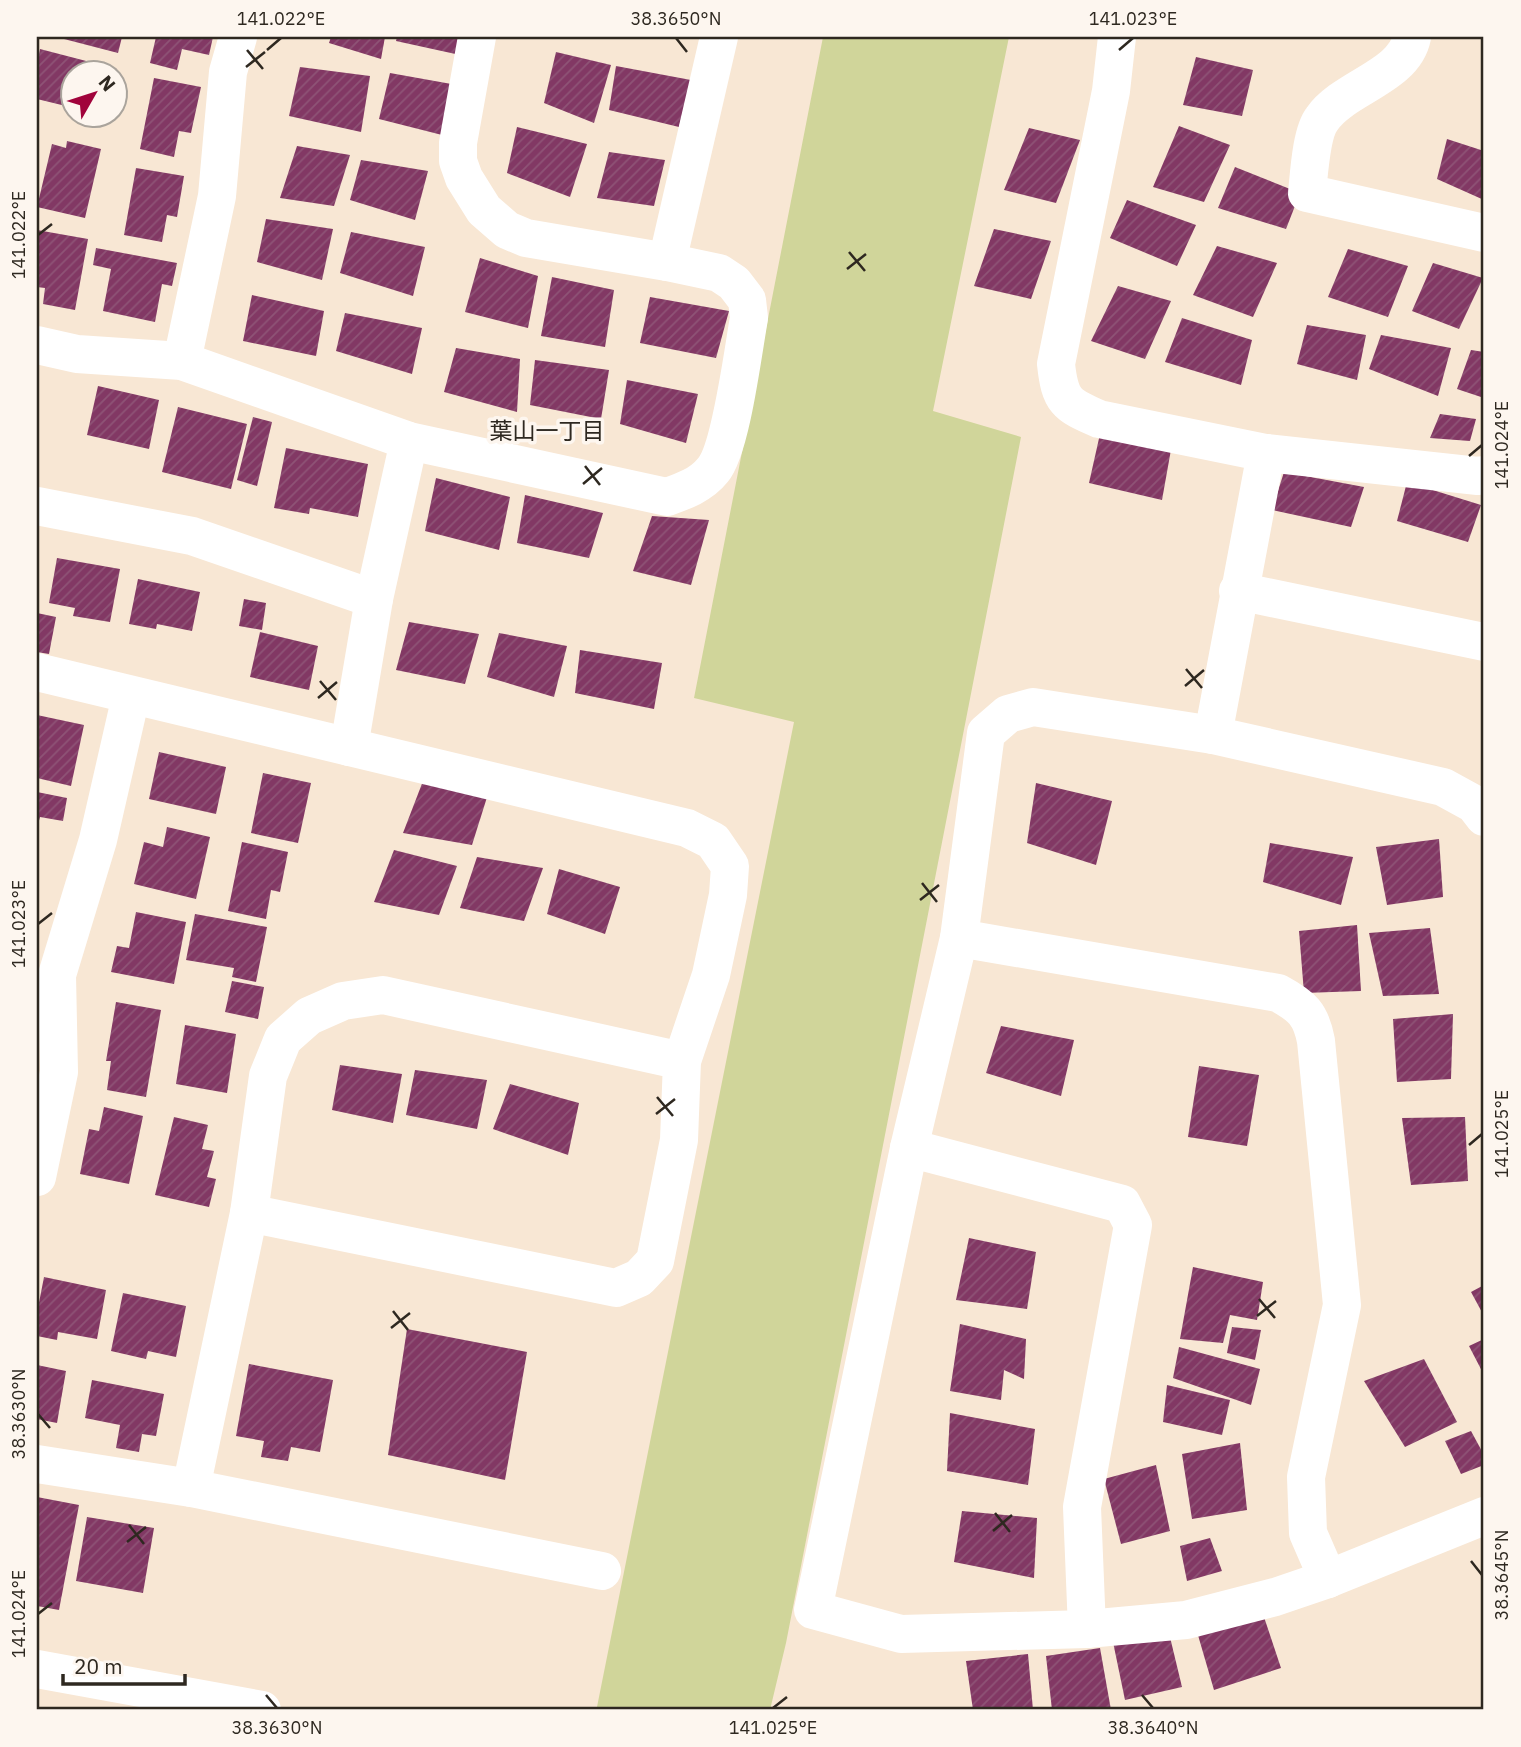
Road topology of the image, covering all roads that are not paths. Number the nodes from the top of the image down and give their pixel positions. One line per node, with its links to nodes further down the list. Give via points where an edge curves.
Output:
1 (238, 37): 9 (street, via 228,72 216,196)
2 (477, 37): 7 (street, via 458,161 484,210 506,230 526,239)
3 (719, 37): 7 (street)
4 (1116, 37): 11 (street, via 1111,91 1056,364 1059,388 1073,408 1099,419)
5 (1412, 37): 6 (street, via 1399,61 1320,120 1307,193)
6 (1484, 233)
7 (667, 262): 10 (street, via 719,273 747,300 749,318 725,449 714,470 694,487 667,497)
8 (37, 345): 9 (street, via 77,354)
9 (182, 361): 10 (street)
10 (409, 441): 15 (street)
11 (1266, 453): 12 (street); 14 (street)
12 (1484, 475)
13 (37, 506): 15 (street, via 192,536)
14 (1238, 591): 16 (street); 19 (street)
15 (374, 599): 20 (street)
16 (1484, 642)
17 (37, 673): 18 (street)
18 (131, 696): 20 (street); 25 (street, via 98,840 57,975 60,1072)
19 (1213, 735): 21 (street, via 1443,787 1474,804); 22 (street, via 1032,707 1008,713 986,733)
20 (349, 747): 23 (street, via 687,828 713,841 730,866 728,895 711,975)
21 (1484, 817)
22 (958, 938): 24 (street); 31 (street, via 1278,993 1298,1004 1312,1022 1342,1305 1306,1477 1308,1532)
23 (682, 1061): 26 (street, via 383,995 343,1000 309,1016 283,1039 268,1076); 26 (street, via 679,1140 655,1261 639,1278 616,1288)
24 (909, 1148): 32 (street, via 1122,1204 1133,1225 1082,1507); 32 (street, via 813,1610 901,1634)
25 (37, 1177)
26 (249, 1213): 28 (street)
27 (37, 1464): 28 (street)
28 (191, 1488): 30 (street)
29 (1484, 1516): 31 (street)
30 (602, 1571)
31 (1328, 1579): 32 (street, via 1186,1620)
32 (1087, 1629)
33 (37, 1668): 34 (street)
34 (262, 1710)

